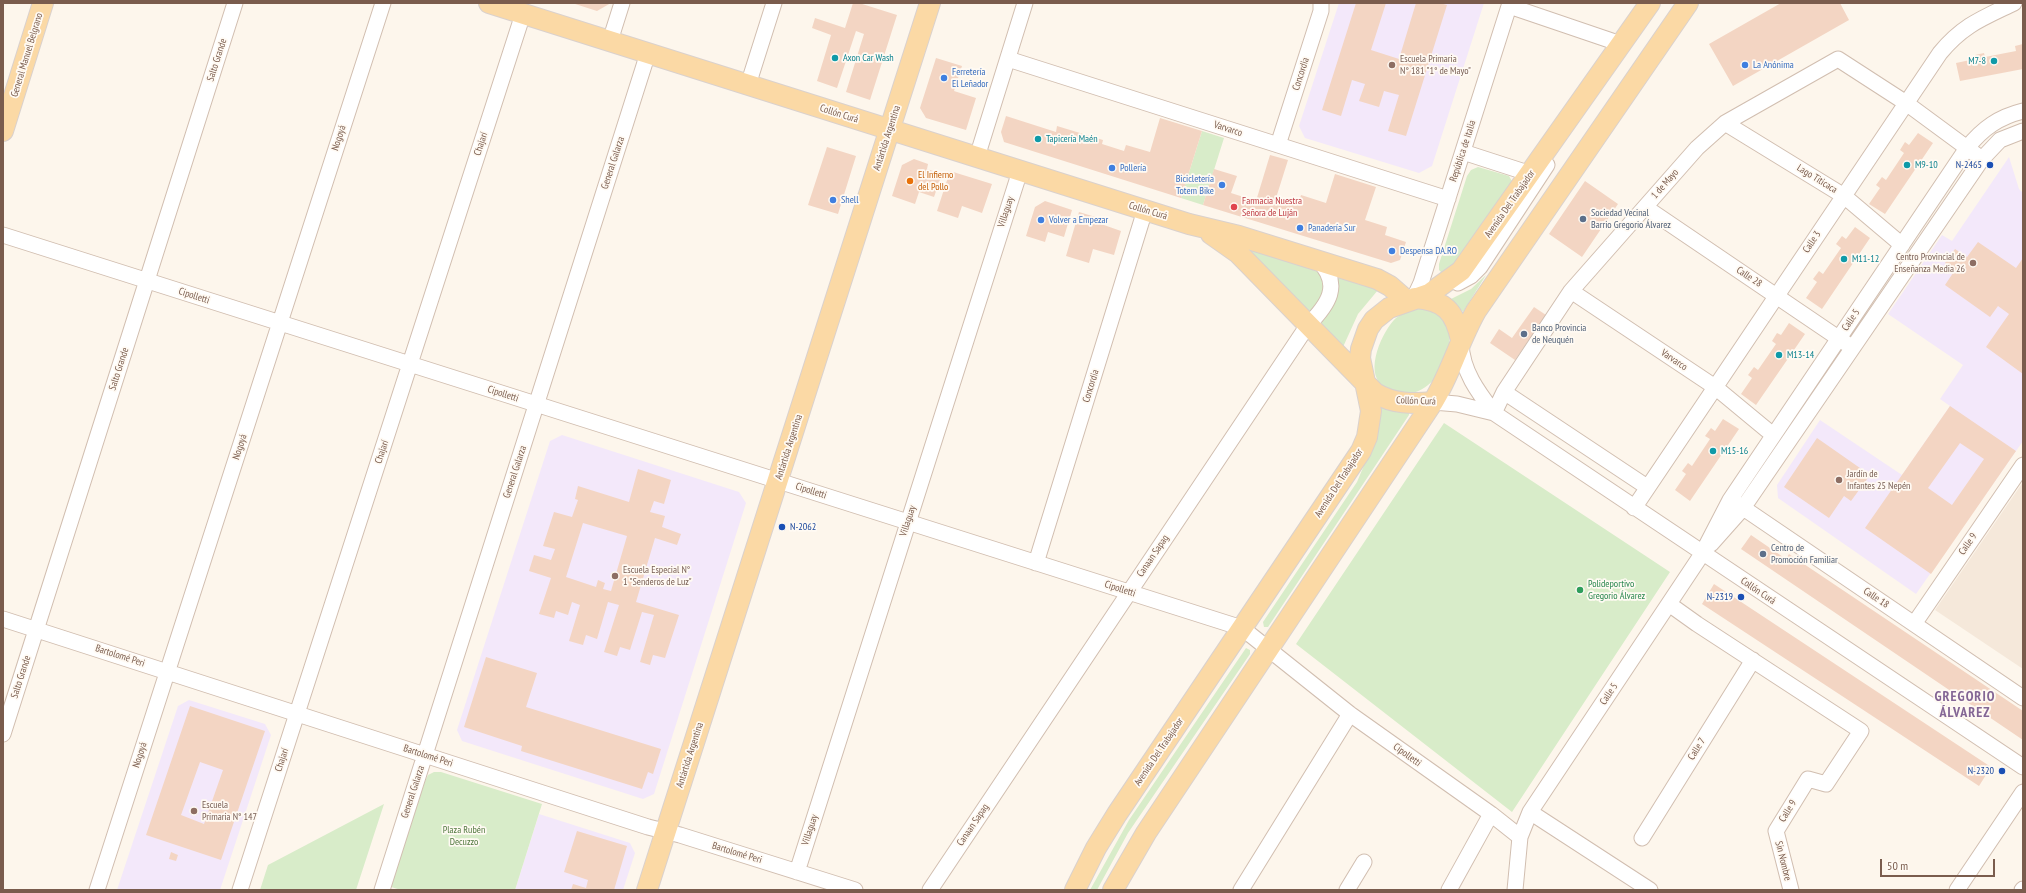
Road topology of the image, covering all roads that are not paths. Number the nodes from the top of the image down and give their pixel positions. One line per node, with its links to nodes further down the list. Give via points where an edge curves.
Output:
1 (43, 3): 26 (main road, General Manuel Belgrano)
2 (235, 3): 43 (street, Salto Grande)
3 (383, 3): 47 (street, Nogoyá)
4 (489, 3): 16 (main road, Collón Curá)
5 (622, 3): 17 (street)
6 (774, 3): 21 (street)
7 (930, 3): 25 (main road, Antártida Argentina)
8 (1025, 3): 20 (street)
9 (1321, 3): 28 (street, Concordia, via 1321,11)
10 (1650, 3): 18 (main road, Avenida Del Trabajador)
11 (1679, 3): 12 (street, via 1622,88)
12 (1684, 3)
13 (1688, 3): 50 (main road, via 1476,311)
14 (2014, 3): 22 (street, Calle 3, via 1960,31 1940,53)
15 (1509, 4): 18 (street); 30 (street, República de Italia)
16 (523, 14): 17 (main road, Collón Curá); 52 (street, Chajarí)
17 (610, 41): 19 (main road, Collón Curá)
18 (1621, 44): 33 (main road, Avenida Del Trabajador)
19 (648, 54): 21 (main road, Collón Curá); 57 (street, General Galarza)
20 (1008, 60): 28 (street, Varvarco); 31 (street)
21 (748, 85): 25 (main road, Collón Curá)
22 (1906, 103): 24 (street, 1 de Mayo, via 1838,59); 29 (street); 35 (street, Calle 3)
23 (2023, 111): 29 (street, Calle 5, via 1989,124)
24 (1725, 123): 35 (street, Lago Titicaca); 37 (street, 1 de Mayo, via 1697,148)
25 (890, 130): 31 (main road, Collón Curá); 61 (main road, Antártida Argentina)
26 (3, 131)
27 (2023, 131): 32 (street, Calle 5, via 2000,140)
28 (1278, 145): 36 (street, Varvarco)
29 (1967, 148): 32 (street); 41 (street, Calle 5)
30 (1463, 152): 33 (street); 36 (street, República de Italia)
31 (977, 157): 34 (main road, Collón Curá)
32 (1982, 159): 51 (street, Calle 5)
33 (1539, 169): 33 (street, via 1479,260 1458,283 1480,267); 46 (main road, Avenida Del Trabajador, via 1461,272 1429,294)
34 (1020, 171): 38 (main road, Collón Curá); 66 (street, Villaguay)
35 (1844, 196): 41 (street, Lago Titicaca); 45 (street, Calle 3)
36 (1448, 199): 46 (street, República de Italia, via 1421,283)
37 (1645, 206): 44 (street, 1 de Mayo); 45 (street, Calle 28)
38 (1145, 210): 39 (main road, Collón Curá); 68 (street, Concordia)
39 (1190, 224): 42 (main road, Collón Curá); 48 (main road, Collón Curá, via 1216,236 1230,246)
40 (3, 235): 43 (street, Cipolletti)
41 (1902, 245): 49 (street, Calle 5)
42 (1319, 261): 46 (main road, Collón Curá, via 1384,282); 48 (street, Canaan Sapag, via 1328,272 1331,290 1326,305)
43 (147, 280): 47 (street, Cipolletti); 74 (street, Salto Grande)
44 (1570, 291): 54 (street, Varvarco); 55 (street, 1 de Mayo)
45 (1776, 296): 49 (street, Calle 28); 54 (street, Calle 3)
46 (1410, 299): 50 (main road, Collón Curá, via 1431,300 1447,308 1456,321); 53 (main road, Avenida Del Trabajador, via 1397,303 1381,313 1368,329 1360,358)
47 (280, 323): 52 (street, Cipolletti); 77 (street, Nogoyá)
48 (1308, 325): 53 (main road, Collón Curá); 69 (street, Canaan Sapag)
49 (1838, 338): 51 (street, Calle 28); 59 (street, Calle 5)
50 (1461, 340): 56 (main road, via 1450,371); 58 (street, Collón Curá, via 1468,373 1475,388)
51 (1852, 348): 65 (street, Calle 5)
52 (410, 364): 57 (street, Cipolletti); 79 (street, Chajarí)
53 (1364, 382): 56 (main road, Collón Curá, via 1375,393 1390,400 1409,403); 73 (main road, Avenida Del Trabajador, via 1371,411 1367,437 1361,451)
54 (1715, 387): 59 (street, Varvarco); 62 (street, Calle 3)
55 (1504, 392): 58 (street, 1 de Mayo); 62 (street)
56 (1433, 402): 58 (street, Collón Curá, via 1457,404); 75 (main road)
57 (537, 404): 61 (street, Cipolletti); 82 (street, General Galarza)
58 (1494, 413): 64 (street, Collón Curá)
59 (1773, 435): 63 (street, Calle 5)
60 (2023, 465): 72 (street, Calle 9)
61 (778, 481): 66 (street, Cipolletti); 88 (main road, Antártida Argentina)
62 (1647, 487): 64 (street, Calle 3)
63 (1730, 500): 65 (street, Calle 18); 67 (street, Calle 5)
64 (1634, 508): 67 (street, Collón Curá)
65 (1743, 508): 67 (street, Calle 5); 72 (street, Calle 18)
66 (908, 522): 68 (street, Cipolletti); 92 (street, Villaguay)
67 (1702, 554): 70 (street, Calle 5); 83 (street, Collón Curá)
68 (1036, 562): 69 (street, Cipolletti)
69 (1129, 592): 73 (street, Cipolletti); 98 (street, Canaan Sapag)
70 (1669, 604): 76 (street); 85 (street, Calle 5)
71 (3, 619): 74 (street, Bartolomé Peri)
72 (1914, 624): 78 (street, Calle 18)
73 (1242, 628): 75 (street, Cipolletti); 99 (main road, Avenida Del Trabajador, via 1117,814)
74 (36, 629): 77 (street, Bartolomé Peri); 81 (street, Salto Grande)
75 (1269, 649): 80 (street, Cipolletti); 100 (main road, via 1146,833)
76 (1753, 660): 87 (street, Calle 9, via 1861,731 1826,784 1808,779); 90 (street, Calle 7)
77 (167, 672): 79 (street, Bartolomé Peri); 93 (street, Nogoyá)
78 (2023, 698)
79 (297, 714): 82 (street, Bartolomé Peri); 94 (street, Chajarí)
80 (1350, 714): 86 (street, Cipolletti); 101 (street)
81 (3, 734)
82 (425, 755): 88 (street, Bartolomé Peri); 95 (street, General Galarza)
83 (2023, 767)
84 (2023, 792): 107 (street)
85 (1530, 812): 89 (street, Calle 5); 105 (street)
86 (1491, 814): 89 (street, Cipolletti); 103 (street)
87 (1776, 831): 106 (street, Sin Nombre)
88 (666, 832): 92 (street, Bartolomé Peri); 96 (main road, Antártida Argentina)
89 (1520, 837): 104 (street, Calle 5)
90 (1642, 838)
91 (1364, 862): 102 (street)
92 (797, 872): 97 (street, Bartolomé Peri)
93 (97, 890)
94 (240, 890)
95 (382, 890)
96 (647, 890)
97 (855, 890)
98 (930, 890)
99 (1075, 890)
100 (1113, 890)
101 (1241, 890)
102 (1347, 890)
103 (1450, 890)
104 (1515, 890)
105 (1650, 890)
106 (1791, 890)
107 (1957, 890)

